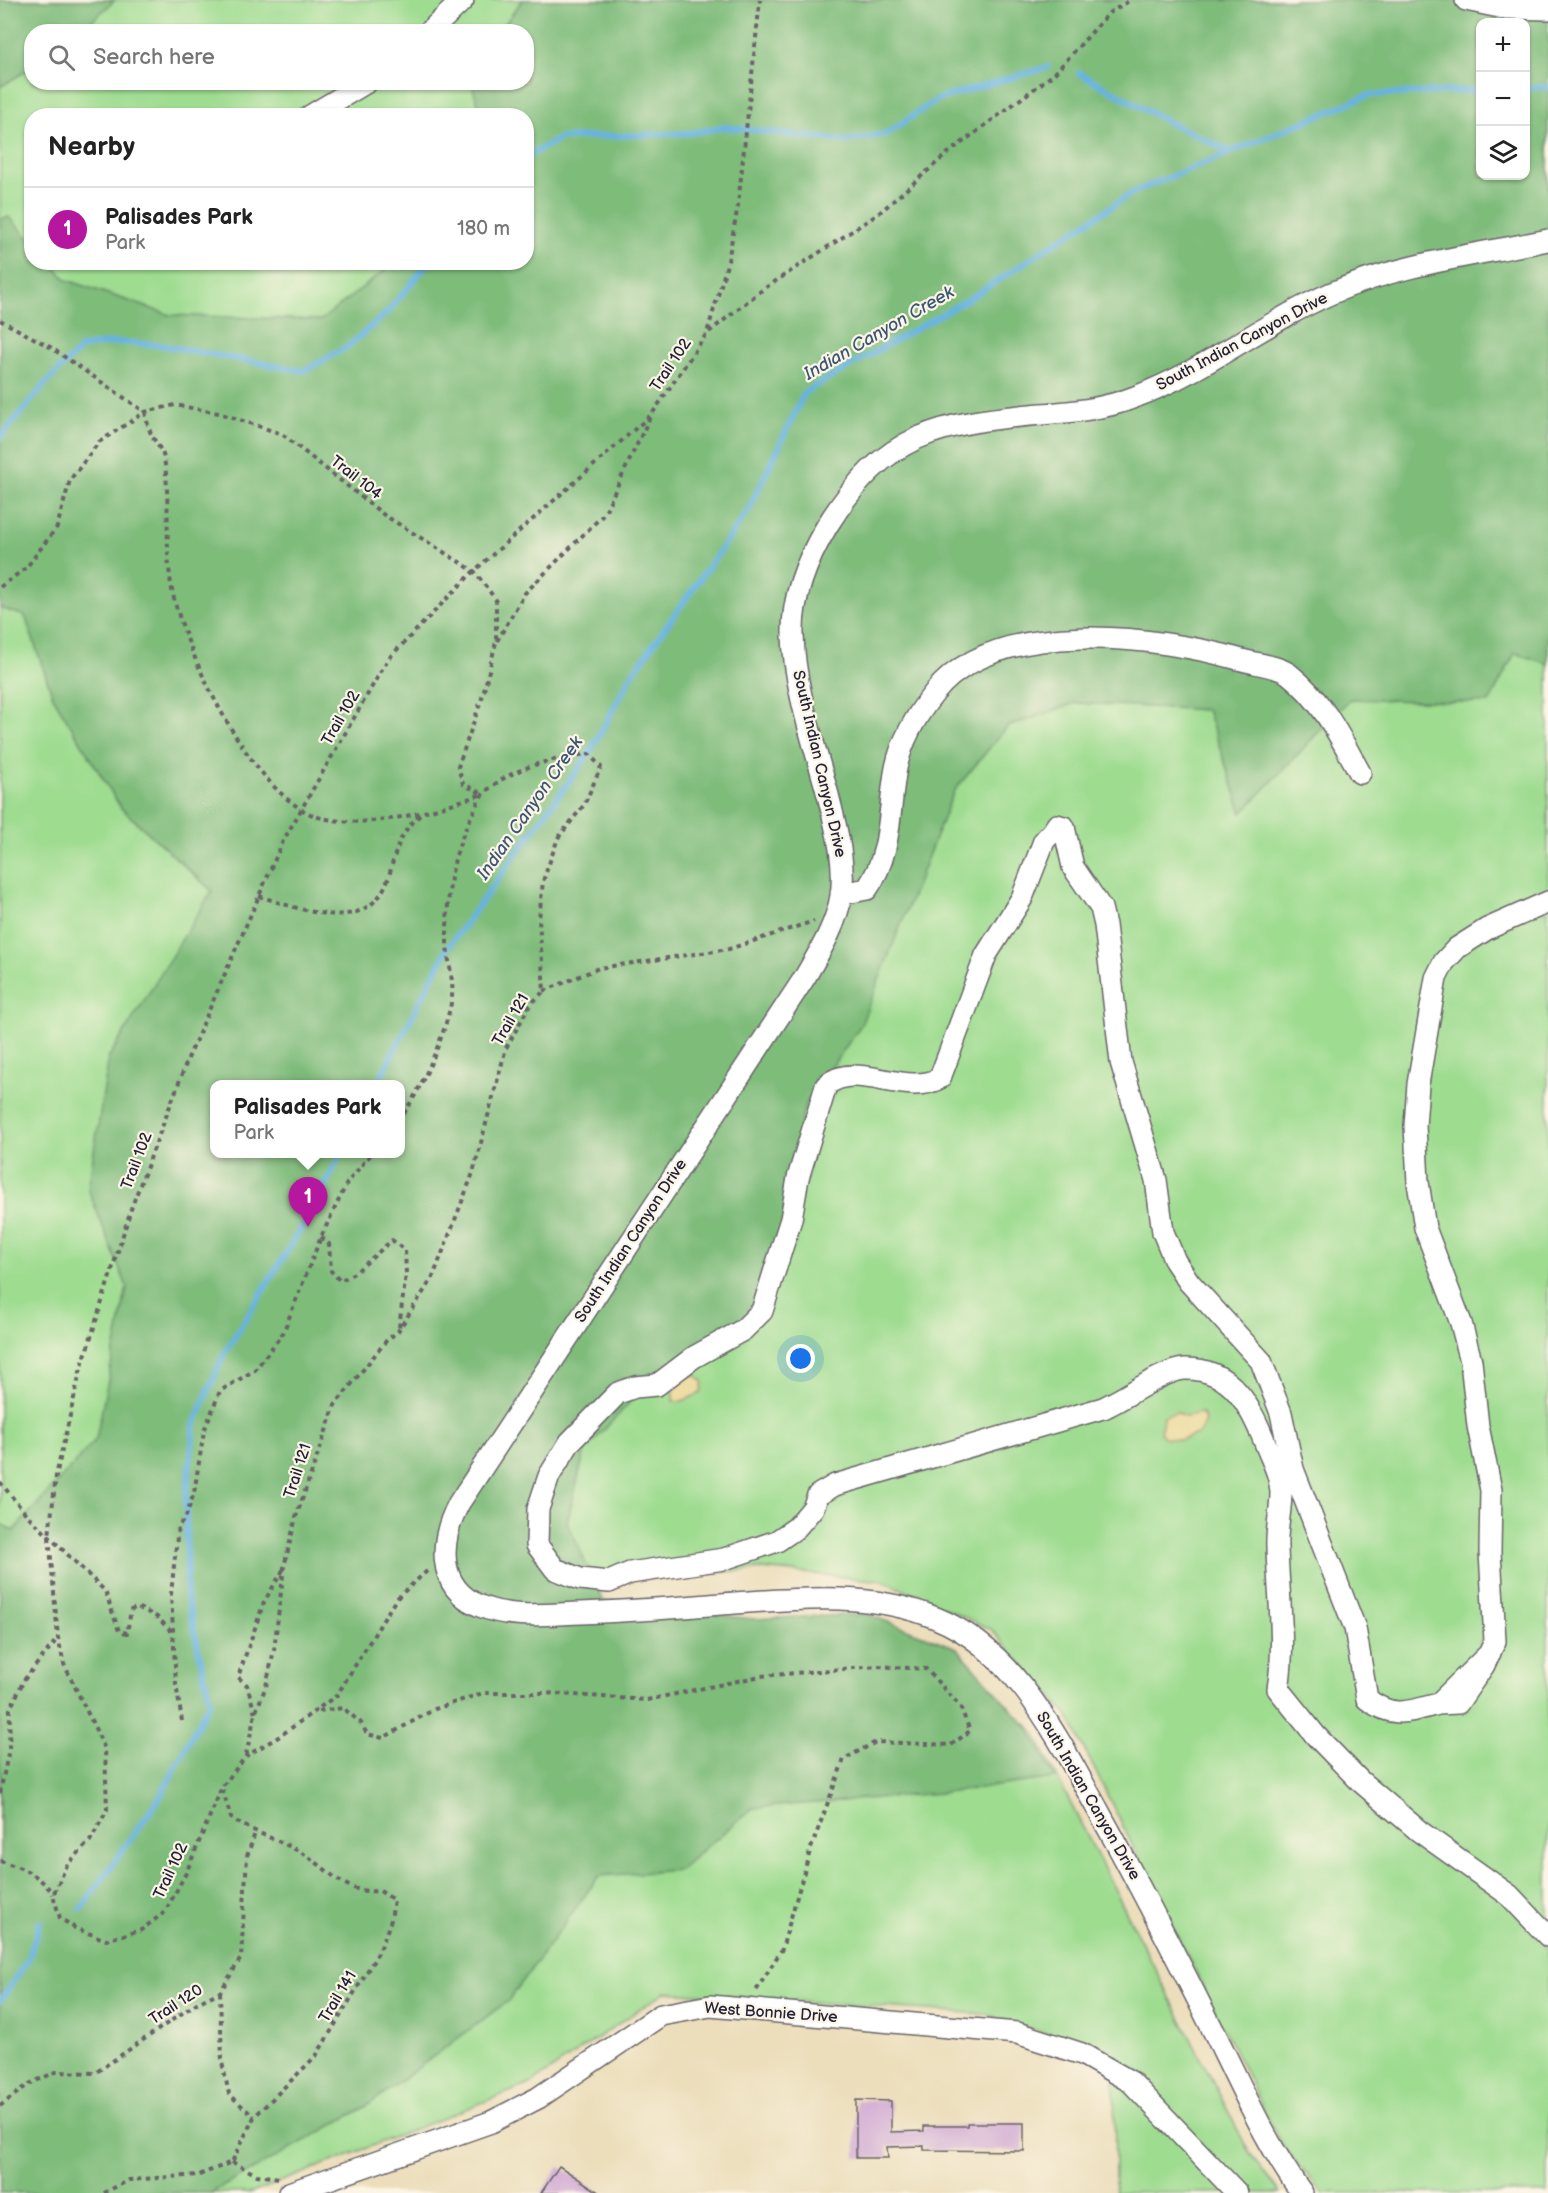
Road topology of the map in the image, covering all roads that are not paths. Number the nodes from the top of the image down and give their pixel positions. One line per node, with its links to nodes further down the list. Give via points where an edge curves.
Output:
1 (463, 0): 4 (street)
2 (1466, 0): 3 (street, via 1504,8)
3 (1548, 9)
4 (438, 24)
5 (354, 90): 6 (street)
6 (323, 108)
7 (1548, 240): 9 (street, South Indian Canyon Drive, via 1359,282 1282,318 1168,384 1131,399 1077,411 951,424 927,432 885,458 842,504 819,540 802,579 793,619 798,679 840,848)
8 (1360, 773): 9 (street, via 1323,706 1287,673 1204,649 1124,639 1060,639 1012,646 970,662 930,699 906,734 896,767 888,841 879,872 867,889)
9 (841, 894): 14 (street, South Indian Canyon Drive, via 836,915 805,977 459,1503 449,1525 443,1556 451,1581 460,1593 483,1608 503,1613 593,1612 784,1599 884,1602 940,1619 980,1646 1032,1700 1056,1735 1140,1886 1265,2134)
10 (1548, 902): 11 (street, via 1487,929 1443,962 1436,978 1427,1029 1415,1126 1425,1228 1471,1361 1478,1426 1491,1490 1490,1552 1496,1641 1458,1703 1403,1713 1382,1711 1366,1700 1355,1628 1293,1469 1281,1413 1261,1361 1189,1282 1174,1261 1163,1232 1156,1180 1121,1062 1101,908 1073,867 1060,834 1044,841 1022,898 986,955 940,1078 931,1083 916,1083 848,1075 834,1078 826,1086 762,1311 743,1330 694,1357 657,1385 618,1393 570,1442 549,1476 538,1509 537,1545 555,1569 580,1579 609,1582 630,1573 724,1559 777,1541 796,1528 813,1508 818,1495 835,1485 1103,1408 1129,1397 1162,1375 1184,1369 1202,1371 1222,1379 1240,1395 1256,1418 1278,1472 1281,1492 1277,1546 1283,1656 1278,1689 1316,1737 1360,1781 1419,1831 1509,1895)
11 (1548, 1936)
12 (285, 2185): 13 (street, West Bonnie Drive, via 491,2122 538,2098 661,2015 710,2006 1017,2033 1082,2054 1131,2082)
13 (1237, 2193)
14 (1302, 2193)

